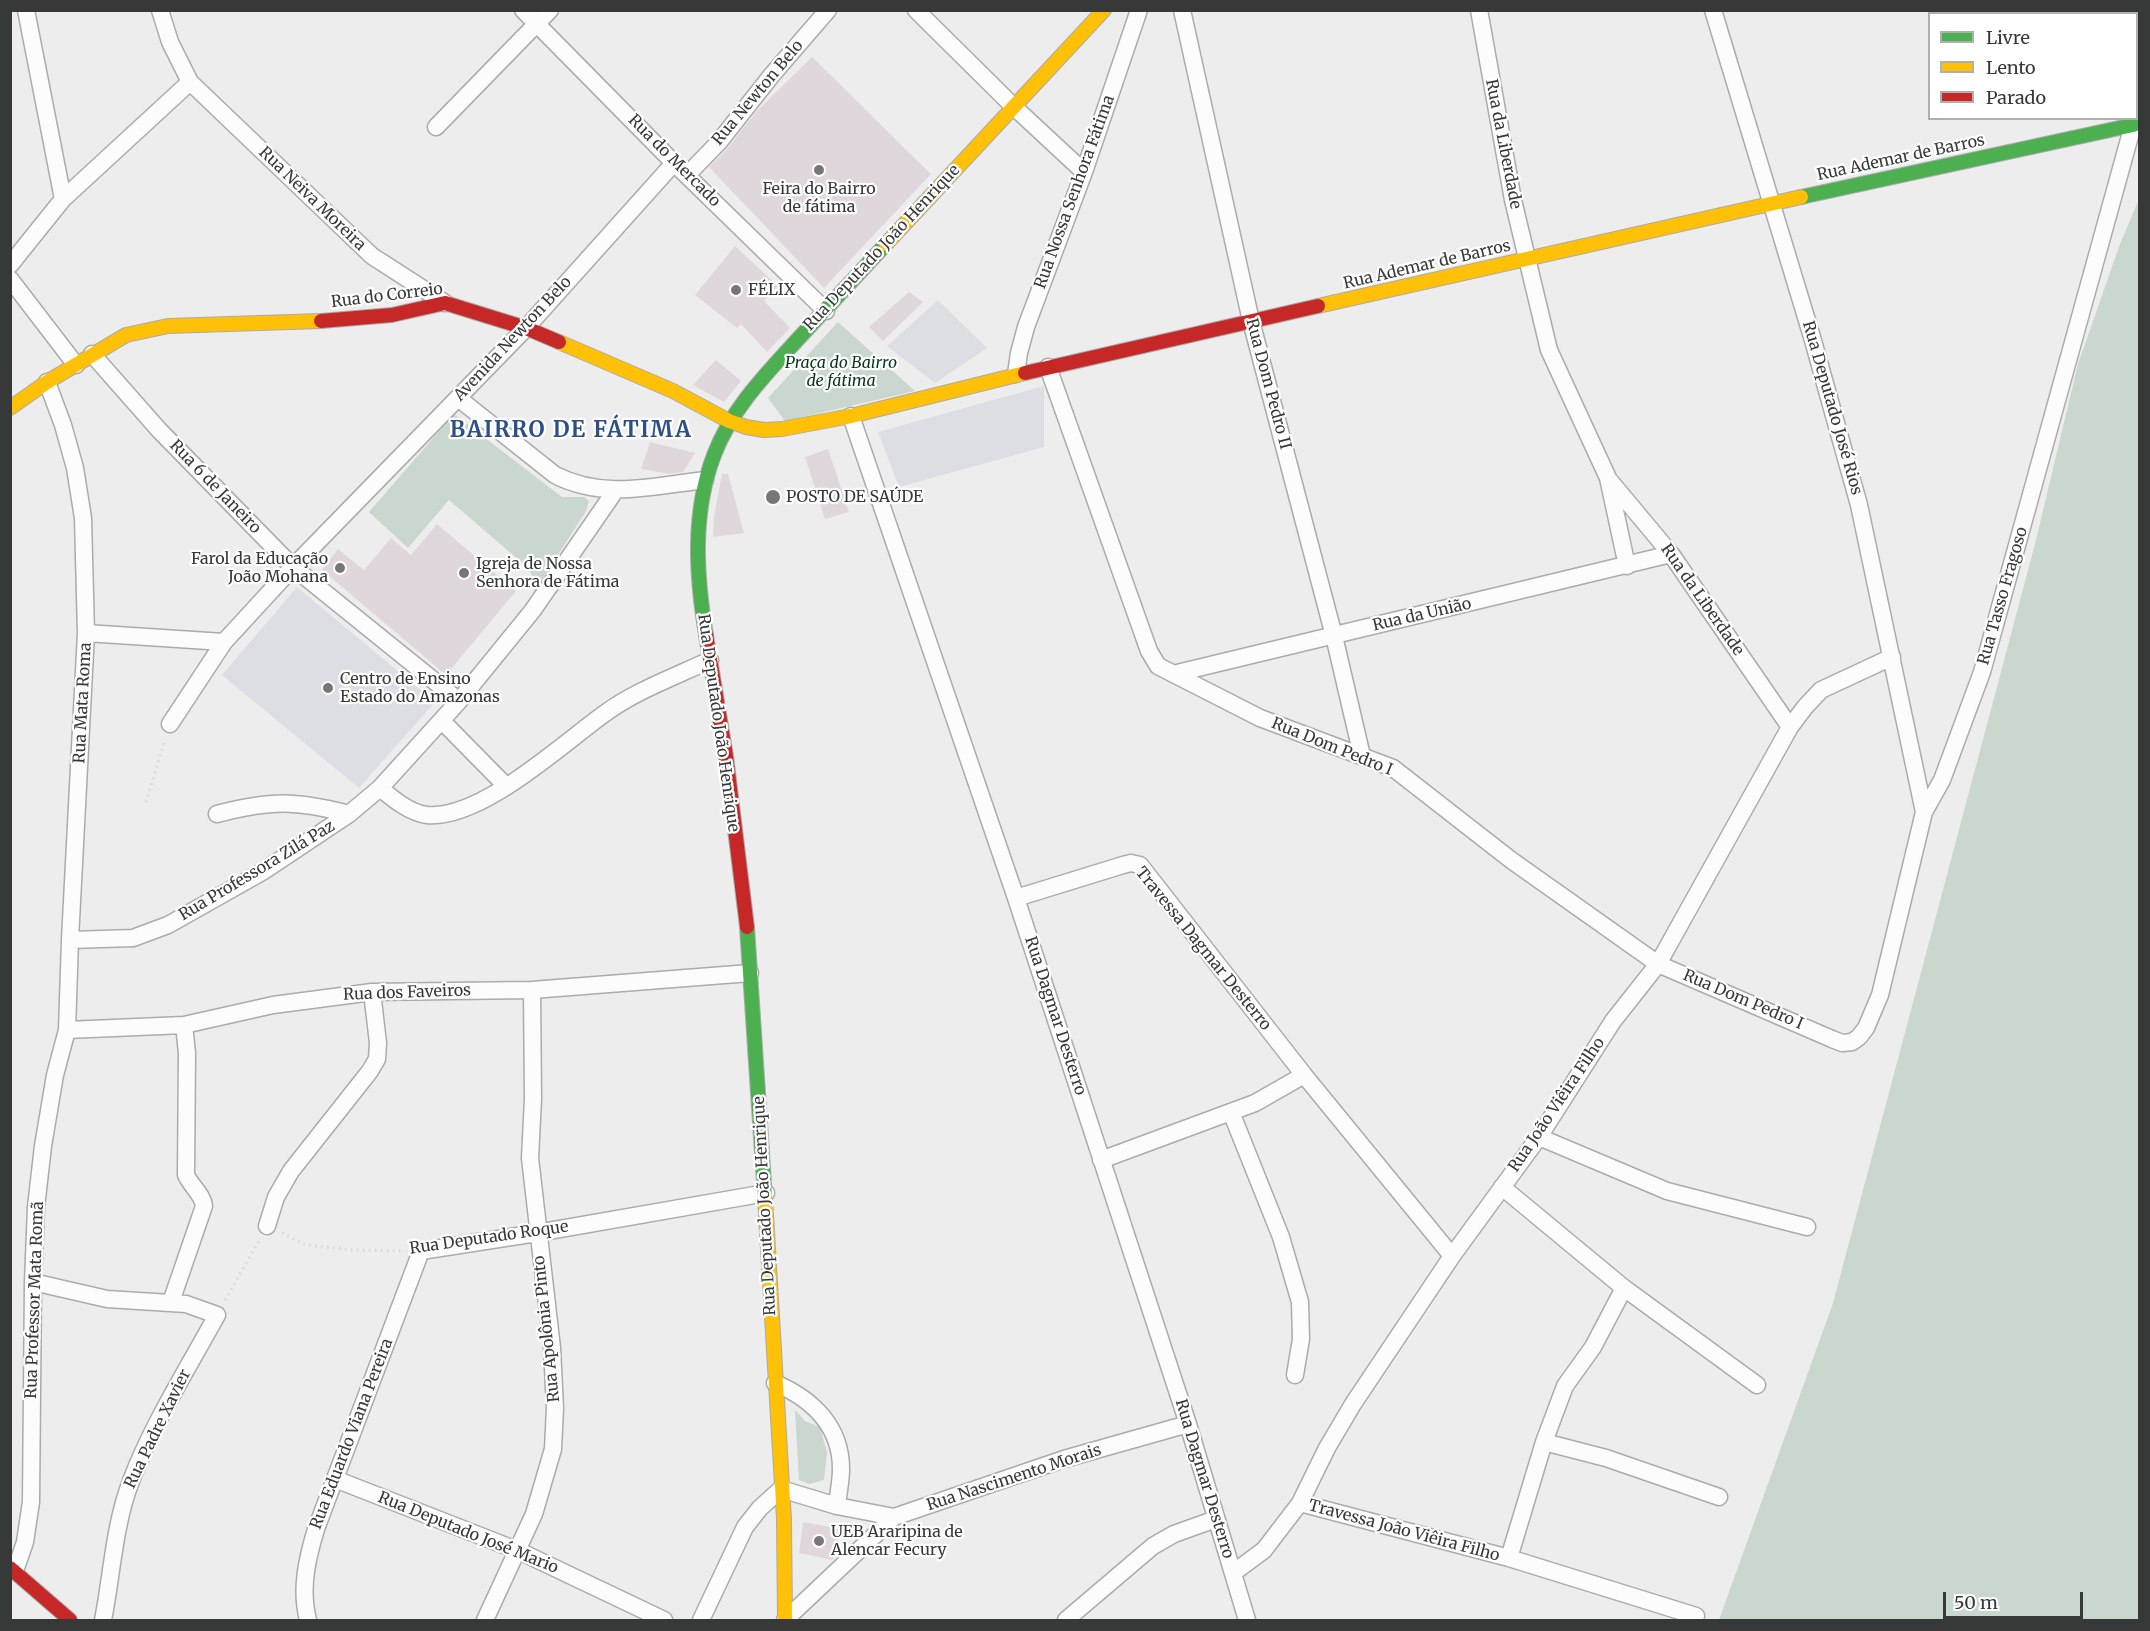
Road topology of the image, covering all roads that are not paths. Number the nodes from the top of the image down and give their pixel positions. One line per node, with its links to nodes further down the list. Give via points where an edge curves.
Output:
1 (26, 10): 21 (street)
2 (160, 10): 13 (street)
3 (523, 10): 12 (street, Rua do Mercado)
4 (550, 10): 12 (street)
5 (828, 10): 20 (street, Rua Newton Belo)
6 (916, 10): 14 (street)
7 (1104, 10): 14 (main road, Rua Deputado João Henrique)
8 (1139, 10): 19 (street, Rua Nossa Senhora Fátima)
9 (1182, 10): 28 (street, Rua Dom Pedro II)
10 (1479, 10): 23 (street, Rua da Liberdade)
11 (1713, 10): 22 (street, Rua Deputado José Rios)
12 (538, 25): 17 (street); 18 (street, Rua do Mercado)
13 (189, 82): 21 (street); 26 (street, Rua Neiva Moreira, via 372,256)
14 (1012, 106): 19 (street); 27 (main road, Rua Deputado João Henrique)
15 (2131, 120): 22 (main road, Rua Ademar de Barros)
16 (2135, 120): 58 (street, Rua Tasso Fragoso, via 1982,672 1942,780)
17 (436, 128)
18 (674, 163): 20 (street, Rua do Mercado); 29 (street, Avenida Newton Belo)
19 (1084, 172): 33 (street, Rua Nossa Senhora Fátima, via 1026,327)
20 (687, 175): 27 (street, Rua do Mercado)
21 (63, 200): 24 (street)
22 (1772, 202): 23 (main road, Rua Ademar de Barros); 48 (street, Rua Deputado José Rios, via 1859,505)
23 (1526, 260): 28 (main road, Rua Ademar de Barros); 39 (street, Rua da Liberdade, via 1549,350)
24 (10, 265)
25 (13, 284): 31 (street)
26 (445, 303): 29 (main road, Rua do Correio); 30 (main road, Rua do Correio, via 393,315 337,320 168,326 126,335)
27 (826, 311): 38 (main road, Rua Deputado João Henrique, via 756,385)
28 (1251, 321): 32 (main road, Rua Ademar de Barros); 46 (street, Rua Dom Pedro II)
29 (526, 328): 35 (street, Avenida Newton Belo); 38 (main road, Rua do Correio, via 673,391)
30 (92, 354): 31 (main road, Rua do Correio); 44 (street, Rua 6 de Janeiro, via 159,430)
31 (76, 365): 34 (main road, Rua do Correio)
32 (1048, 367): 33 (main road, Rua Ademar de Barros); 50 (street, Rua Dom Pedro I, via 1149,651 1158,666)
33 (1016, 374): 37 (main road, Rua Ademar de Barros)
34 (47, 382): 36 (main road, Rua do Correio); 45 (street, Rua Mata Roma, via 75,468 83,518)
35 (458, 398): 41 (street, via 555,475 584,486); 44 (street, Avenida Newton Belo)
36 (10, 408)
37 (851, 416): 38 (main road, Rua Ademar de Barros, via 765,430); 61 (street, Rua Dagmar Desterro)
38 (729, 421): 40 (main road, Rua Deputado João Henrique)
39 (1608, 478): 42 (street, Rua da Liberdade); 43 (street, Rua da Liberdade)
40 (705, 480): 41 (street); 49 (main road, Rua Deputado João Henrique, via 698,573)
41 (615, 491): 51 (street, Rua Professora Zilá Paz, via 533,610)
42 (1671, 554): 43 (street, Rua da União); 54 (street, Rua da Liberdade)
43 (1627, 566): 46 (street, Rua da União)
44 (293, 567): 47 (street, Avenida Newton Belo); 51 (street, Rua 6 de Janeiro)
45 (86, 633): 47 (street); 62 (street, Rua Mata Roma)
46 (1334, 636): 50 (street, Rua da União); 55 (street, Rua Dom Pedro II)
47 (224, 642): 53 (street, Avenida Newton Belo)
48 (1892, 657): 54 (street, Rua João Viêira Filho, via 1821,690); 58 (street, Rua Deputado José Rios)
49 (710, 660): 56 (street, via 605,713 543,763); 64 (main road, Rua Deputado João Henrique, via 726,751)
50 (1173, 674): 55 (street, Rua Dom Pedro I, via 1260,718)
51 (459, 702): 52 (street, Rua Professora Zilá Paz)
52 (442, 721): 56 (street); 57 (street, Rua Professora Zilá Paz)
53 (170, 724)
54 (1790, 727): 63 (street, Rua João Viêira Filho)
55 (1362, 756): 63 (street, Rua Dom Pedro I, via 1393,768 1511,860)
56 (506, 786): 57 (street, via 471,805 439,815 411,809)
57 (380, 788): 60 (street, Rua Professora Zilá Paz)
58 (1924, 812): 69 (street, Rua Tasso Fragoso, via 1880,995 1859,1037 1842,1043)
59 (217, 814): 60 (street, via 274,803 318,806)
60 (349, 814): 62 (street, Rua Professora Zilá Paz, via 262,872 168,925 133,938)
61 (1016, 898): 70 (street, Travessa Dagmar Desterro, via 1123,865 1140,866); 73 (street, Rua Dagmar Desterro)
62 (70, 940): 68 (street, Rua Mata Roma)
63 (1658, 964): 69 (street, Rua Dom Pedro I); 72 (street, Rua João Viêira Filho, via 1613,1021)
64 (750, 973): 65 (street, Rua dos Faveiros); 75 (main road, Rua Deputado João Henrique)
65 (532, 990): 66 (street, Rua dos Faveiros); 78 (street, Rua Apolônia Pinto, via 530,1158)
66 (372, 992): 67 (street, Rua dos Faveiros, via 273,1005); 76 (street, via 377,1059 291,1171 276,1197)
67 (184, 1025): 68 (street, Rua dos Faveiros); 83 (street, via 186,1175 204,1206)
68 (67, 1030): 81 (street, Rua Professor Mata Romã, via 43,1146)
69 (1832, 1039)
70 (1304, 1075): 71 (street); 80 (street, Travessa Dagmar Desterro)
71 (1231, 1112): 73 (street); 84 (street, via 1281,1237 1300,1302 1301,1339)
72 (1539, 1137): 74 (street, Rua João Viêira Filho); 77 (street, via 1667,1191)
73 (1101, 1160): 87 (street, Rua Dagmar Desterro)
74 (1502, 1188): 80 (street, Rua João Viêira Filho); 82 (street)
75 (766, 1193): 78 (street, Rua Deputado Roque); 85 (main road, Rua Deputado João Henrique)
76 (267, 1226)
77 (1807, 1227)
78 (537, 1233): 79 (street, Rua Deputado Roque); 96 (street, Rua Apolônia Pinto, via 552,1348 553,1449 546,1480)
79 (421, 1251): 89 (street, Rua Eduardo Viana Pereira)
80 (1452, 1256): 92 (street, Rua João Viêira Filho, via 1353,1404)
81 (33, 1282): 83 (street, via 107,1299); 98 (street, Rua Professor Mata Romã, via 31,1502 25,1542)
82 (1624, 1288): 86 (street); 88 (street, Travessa João Viêira Filho, via 1593,1347 1565,1386)
83 (171, 1302): 103 (street, Rua Padre Xavier, via 217,1315 130,1482)
84 (1295, 1375)
85 (775, 1383): 90 (main road, Rua Deputado João Henrique); 93 (street, via 813,1405 828,1423 841,1468)
86 (1757, 1385)
87 (1188, 1424): 94 (street, Rua Nascimento Morais, via 1064,1459); 95 (street, Rua Dagmar Desterro)
88 (1544, 1442): 91 (street, via 1606,1458); 97 (street, Travessa João Viêira Filho)
89 (335, 1479): 96 (street, Rua Deputado José Mario); 104 (street, Rua Eduardo Viana Pereira, via 306,1563 303,1603)
90 (781, 1490): 93 (street, Rua Nascimento Morais); 107 (street, via 745,1527); 108 (main road, Rua Deputado João Henrique, via 787,1569)
91 (1719, 1497)
92 (1300, 1503): 97 (street, Travessa João Viêira Filho); 99 (street, Rua João Viêira Filho, via 1264,1550)
93 (837, 1506): 94 (street, Rua Nascimento Morais)
94 (894, 1517): 108 (street, Rua Deputado João Henrique)
95 (1216, 1519): 99 (street, Rua Dagmar Desterro); 109 (street, via 1153,1546)
96 (519, 1551): 105 (street, Rua Apolônia Pinto); 106 (street, Rua Deputado José Mario)
97 (1509, 1558): 100 (street, Travessa João Viêira Filho)
98 (13, 1570): 102 (main road)
99 (1233, 1573): 101 (street, Rua Dagmar Desterro)
100 (1696, 1616)
101 (1241, 1617)
102 (70, 1620)
103 (103, 1620)
104 (308, 1620)
105 (485, 1620)
106 (664, 1620)
107 (701, 1620)
108 (785, 1620)
109 (1066, 1620)

